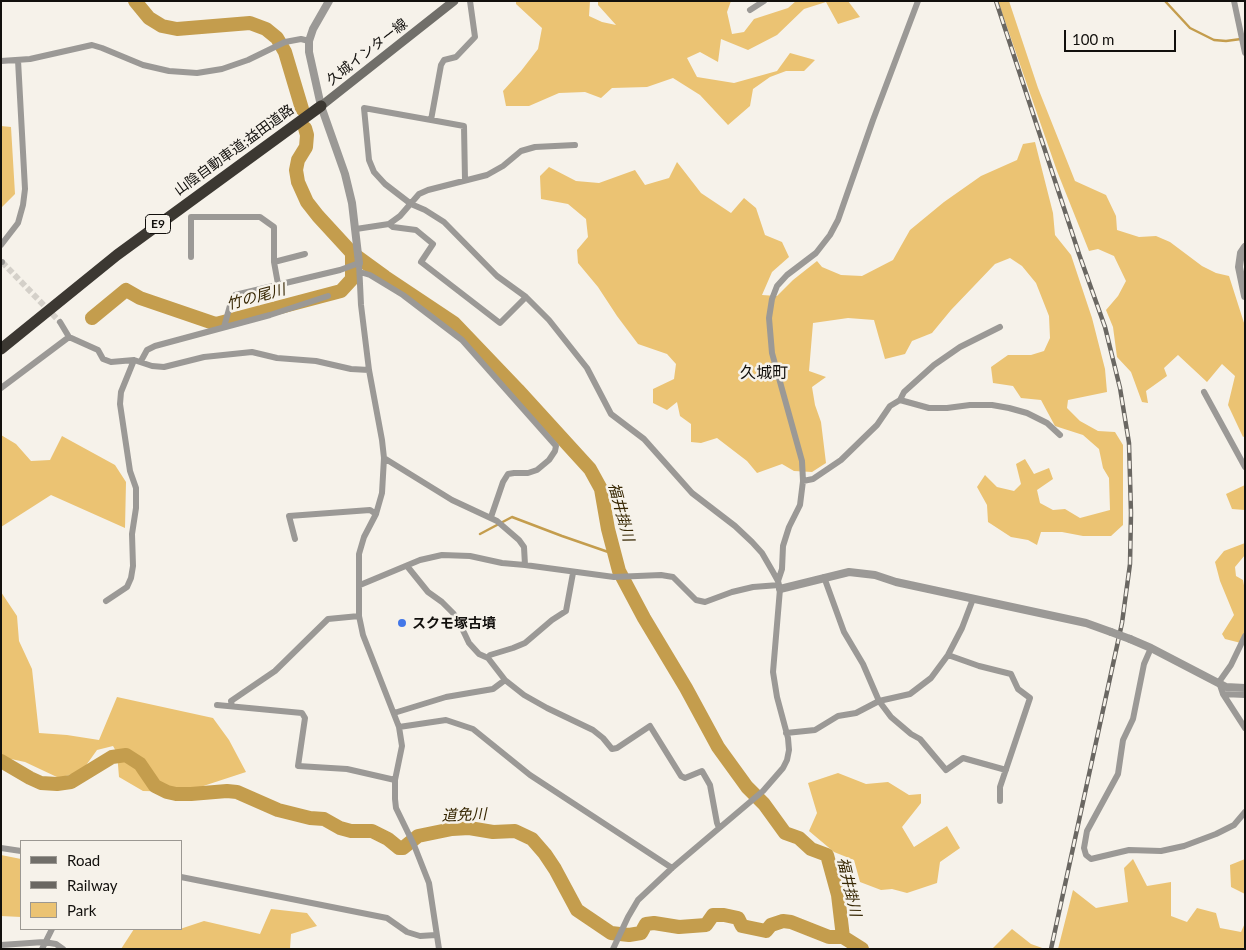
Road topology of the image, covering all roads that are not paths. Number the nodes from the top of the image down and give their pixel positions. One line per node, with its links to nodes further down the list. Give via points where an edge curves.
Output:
1 (329, 1): 8 (street)
2 (454, 1): 12 (main road, 久城インター線)
3 (470, 1): 13 (street, via 475,37 456,57 444,60 441,65)
4 (764, 1): 7 (street)
5 (918, 1): 43 (street, via 838,220 816,253 786,275 772,299 769,318 772,353 802,461)
6 (1234, 1): 9 (street)
7 (750, 10)
8 (309, 41): 10 (street, via 285,42 248,60 198,73 143,65 92,45 53,56); 12 (street, via 308,52)
9 (1245, 53)
10 (18, 60): 11 (street); 19 (street, via 25,189 18,223)
11 (1, 61)
12 (321, 106): 18 (street, via 345,174); 34 (highway, 山陰自動車道;益田道路 / E9, via 117,255)
13 (431, 120): 15 (street, via 464,126); 16 (street, via 364,108 369,160 374,172)
14 (575, 145): 15 (street, via 521,151 487,175)
15 (465, 180): 16 (street, via 423,192)
16 (411, 204): 17 (street); 29 (street, via 444,222 497,276)
17 (389, 224): 18 (street); 29 (street, via 416,230 433,244 421,262 500,323)
18 (356, 229): 24 (street)
19 (1, 246)
20 (1245, 247): 28 (street, via 1239,267)
21 (305, 254): 23 (street)
22 (191, 257): 23 (street, via 191,216 260,217 274,227)
23 (274, 262): 26 (street)
24 (359, 263): 25 (street); 26 (street)
25 (360, 272): 36 (street); 45 (street, via 403,295 462,340 556,446 549,460 537,470 508,474)
26 (278, 284): 31 (street, via 235,295)
27 (328, 296): 31 (street)
28 (1245, 296)
29 (526, 297): 51 (street, via 577,354 611,414 644,439 692,493 752,542 762,553)
30 (60, 322): 33 (street)
31 (224, 327): 35 (street, via 155,346)
32 (1000, 327): 39 (street, via 960,347 934,365 904,392)
33 (70, 337): 35 (street, via 98,350 103,359 111,362); 37 (street)
34 (1, 349)
35 (138, 361): 36 (street, via 164,367 204,357 252,352); 54 (street, via 121,392 120,404 130,471 136,488 133,566 127,587)
36 (369, 370): 41 (street)
37 (1, 388)
38 (1204, 392): 42 (street)
39 (900, 400): 40 (street, via 929,408 970,405 1009,408 1048,423); 43 (street, via 890,406 877,425 841,460 813,479)
40 (1060, 435)
41 (384, 458): 44 (street, via 382,493); 45 (street, via 452,500)
42 (1245, 468)
43 (803, 481): 51 (street, via 800,505 783,546)
44 (376, 514): 46 (street, via 370,510 289,516); 52 (street, via 359,554)
45 (491, 517): 47 (street, via 524,547)
46 (295, 539)
47 (525, 565): 48 (street, via 442,555); 49 (street)
48 (407, 566): 52 (street); 59 (street, via 428,592 453,613 468,643)
49 (573, 573): 51 (street, via 614,577 660,575 673,578 696,600 705,602 753,587); 59 (street, via 566,611 525,642)
50 (824, 577): 51 (street); 53 (street, via 849,572 875,575); 65 (street, via 844,632)
51 (779, 585): 71 (street, via 773,672)
52 (360, 586): 55 (street)
53 (973, 599): 57 (street, bridge, via 1086,622); 58 (street)
54 (106, 600)
55 (359, 616): 67 (street, via 328,619 275,672 231,701); 68 (street, via 363,635)
56 (1245, 636): 61 (street, via 1231,666)
57 (1151, 648): 61 (street); 75 (street, via 1144,664 1133,719 1123,740 1118,774 1088,831 1084,848 1086,855 1091,859 1129,850 1161,851 1184,846 1234,825)
58 (948, 655): 65 (street, via 931,678 910,694); 72 (street, via 1011,674 1018,689 1030,698)
59 (488, 658): 60 (street)
60 (506, 680): 68 (street, via 493,689 446,697); 76 (street, via 547,708 593,730 612,749 650,726 681,776 685,778 702,771 710,785)
61 (1219, 682): 62 (street, via 1226,687); 63 (street)
62 (1245, 688)
63 (1223, 694): 64 (street); 70 (street)
64 (1245, 695)
65 (879, 701): 71 (street, via 856,713 838,716 815,730); 72 (street, via 891,717 920,739 946,770 963,758)
66 (217, 704): 67 (street)
67 (232, 706): 73 (street, via 302,713 305,718 298,766 346,769)
68 (394, 713): 69 (street)
69 (399, 727): 73 (street, via 402,746); 79 (street, via 446,720 473,729 530,775)
70 (1245, 728)
71 (786, 733): 76 (street, via 789,750 783,768 763,792)
72 (1006, 770): 74 (street, via 1000,787)
73 (395, 780): 82 (street, via 396,808 429,883)
74 (1000, 801)
75 (1245, 812)
76 (719, 828): 79 (street)
77 (1, 848): 78 (street)
78 (20, 851)
79 (672, 868): 87 (street, via 638,900)
80 (182, 877): 82 (street, via 387,918 407,932 420,936)
81 (51, 930): 84 (street)
82 (436, 935): 86 (street)
83 (1, 945): 84 (street)
84 (43, 946): 85 (street, via 56,944)
85 (63, 949)
86 (439, 949)
87 (613, 949)

